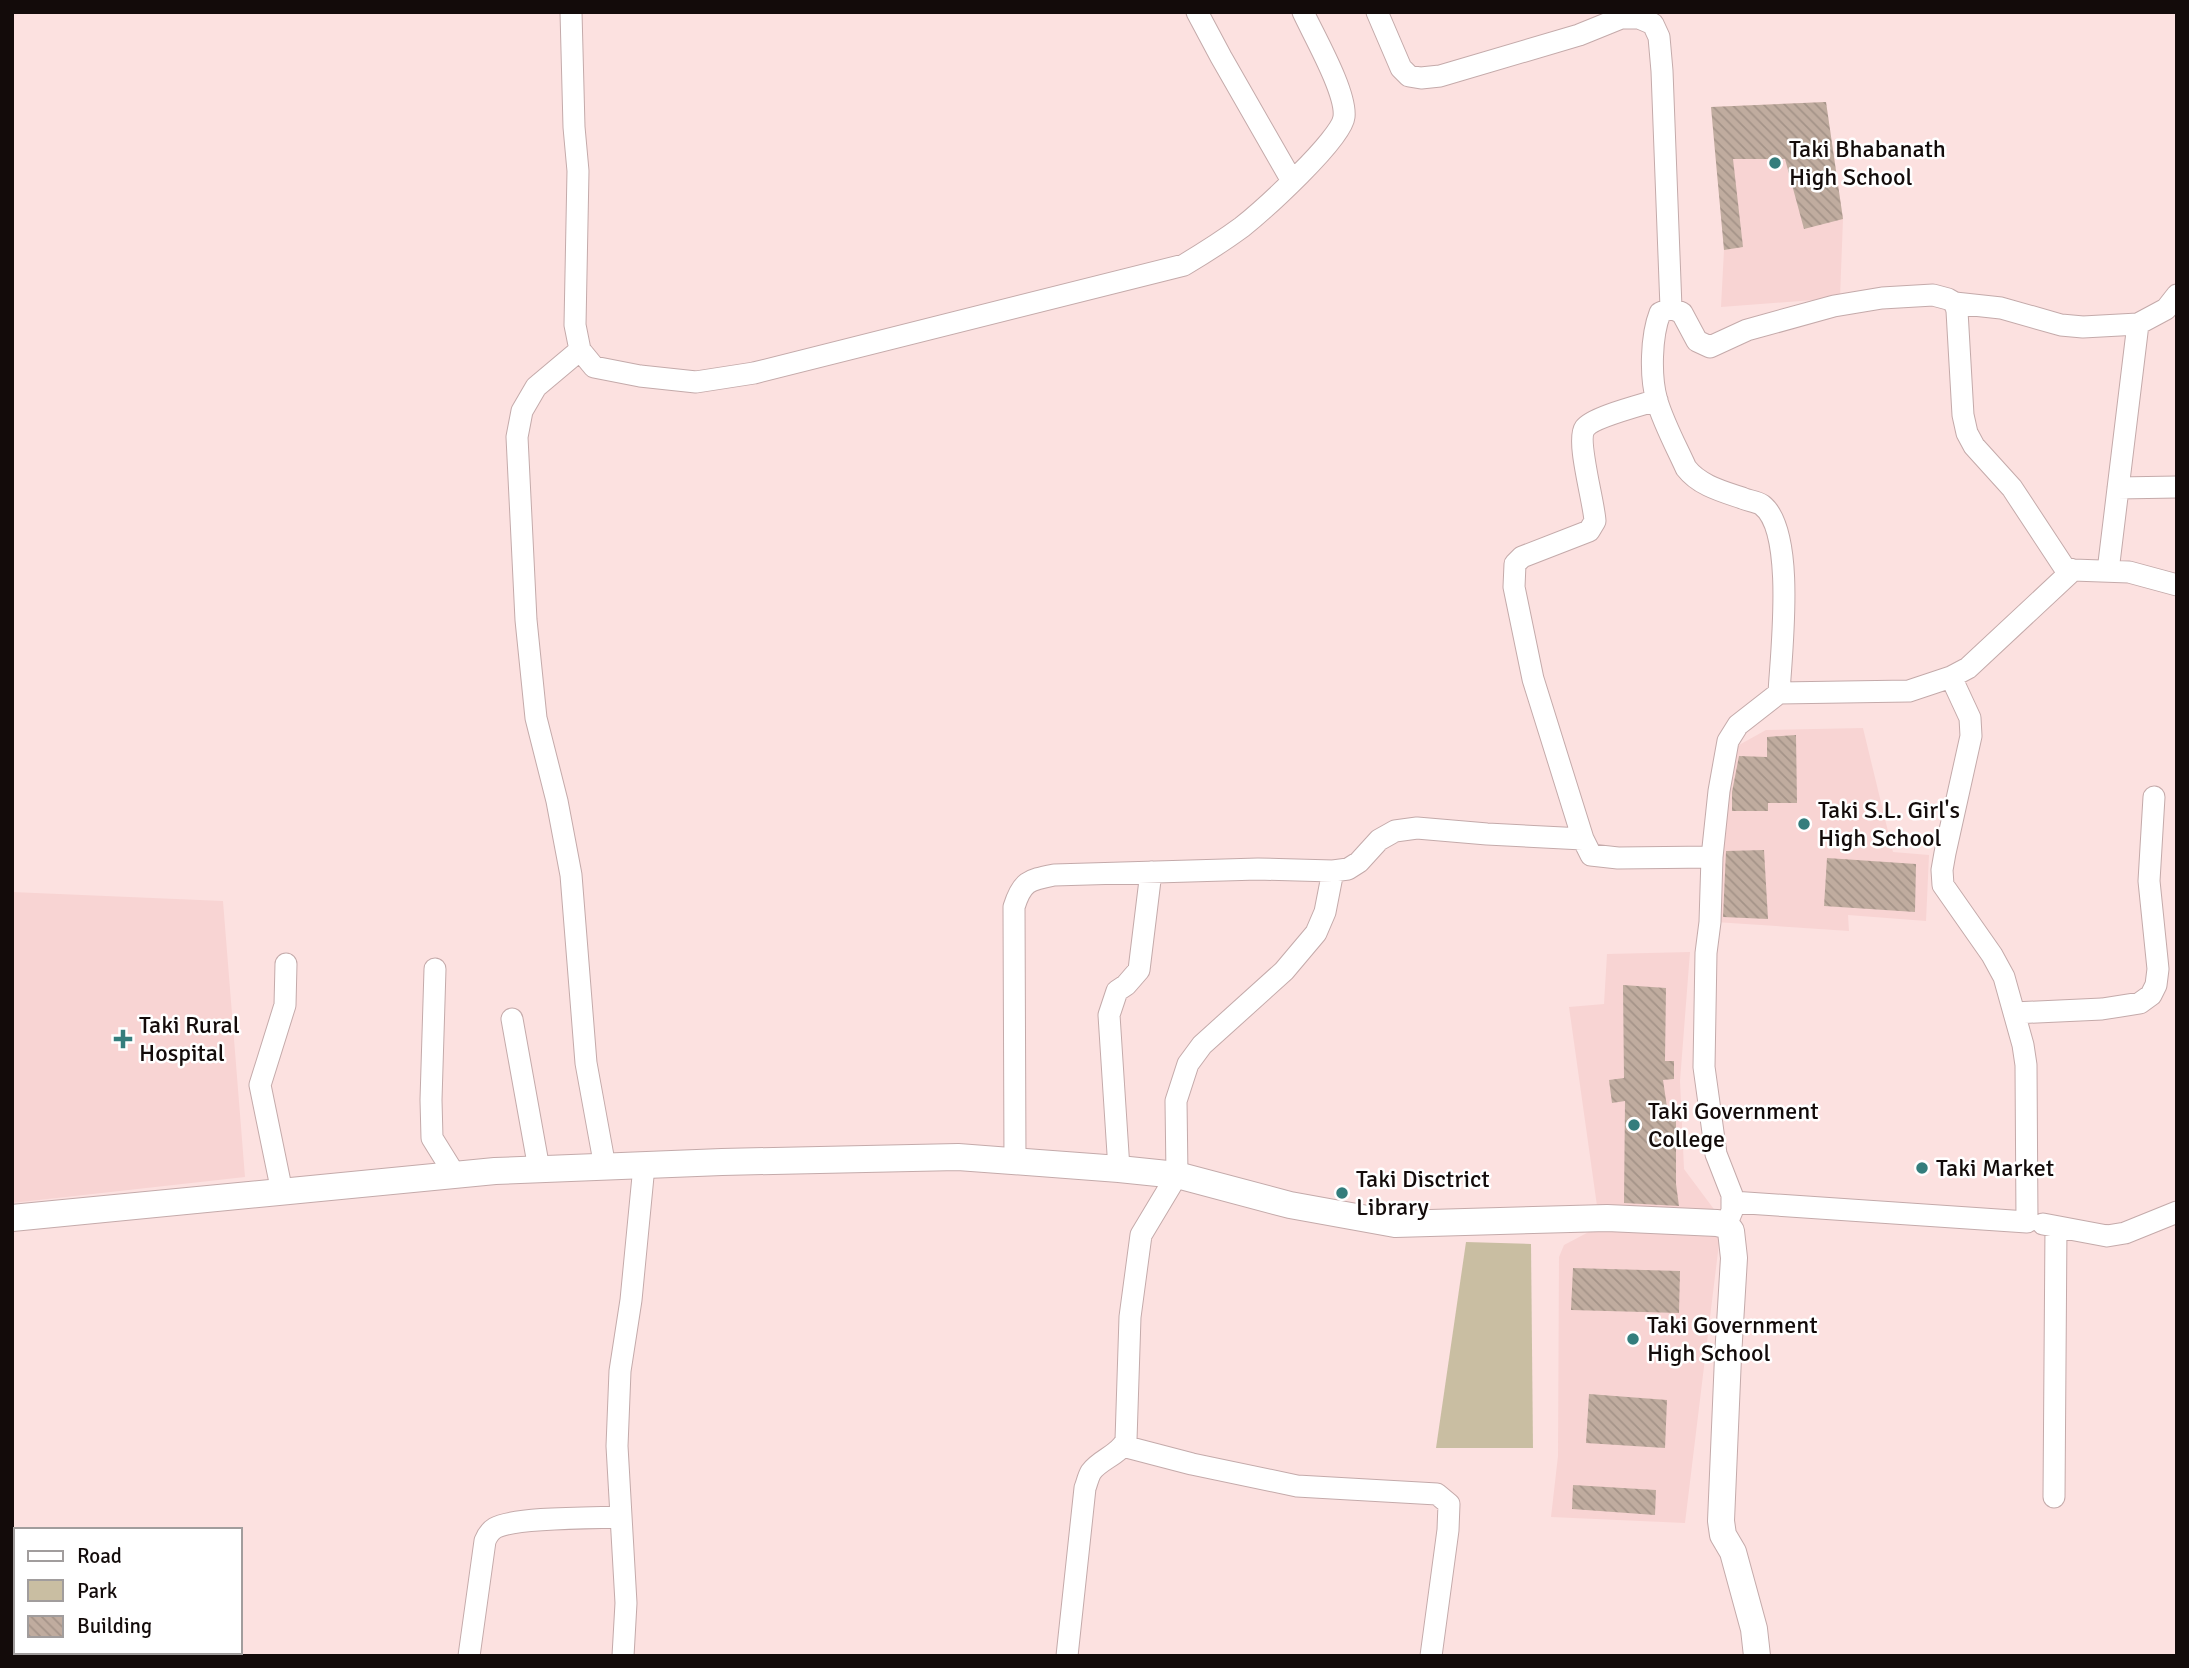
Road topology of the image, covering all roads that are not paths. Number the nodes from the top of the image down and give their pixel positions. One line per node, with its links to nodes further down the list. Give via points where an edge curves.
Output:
1 (571, 12): 10 (street, via 578,171 575,325)
2 (1198, 12): 5 (street)
3 (1303, 12): 5 (street, via 1341,90 1344,118 1335,136)
4 (1377, 12): 8 (street, via 1401,68 1409,76 1421,78 1578,35 1621,18 1653,24 1661,59)
5 (1292, 181): 10 (street, via 1244,225 1184,265 754,373 696,382 640,376 594,366)
6 (2177, 295): 9 (street, via 2166,309)
7 (1955, 303): 8 (street, via 1933,295 1834,306 1747,330 1710,347 1697,341 1682,313); 9 (street, via 2001,308 2061,325); 14 (street, via 1967,433 2011,488 2056,557)
8 (1671, 308): 11 (street, via 1660,313 1656,324)
9 (2138, 324): 13 (street)
10 (580, 350): 30 (street, via 536,387 522,411 517,437 536,718 558,801 571,876 586,1063)
11 (1657, 400): 18 (street, via 1693,477 1759,503 1772,515 1785,587); 20 (street, via 1585,427 1581,436 1595,521 1590,530 1522,557 1513,573 1533,679)
12 (2177, 487): 13 (street)
13 (2118, 488): 15 (street)
14 (2073, 570): 15 (street); 17 (street, via 1968,668)
15 (2108, 572): 16 (street)
16 (2177, 585)
17 (1951, 677): 18 (street, via 1909,691); 26 (street, via 1970,718 1971,736 1945,853 1943,885 1992,955)
18 (1779, 693): 21 (street, via 1738,725 1728,741)
19 (2154, 797): 26 (street, via 2149,881 2158,969 2151,995 2140,1003 2102,1009)
20 (1583, 838): 21 (street, via 1591,855 1598,857); 22 (street, via 1417,828 1395,831 1379,840 1359,862)
21 (1712, 857): 37 (street, via 1704,1068)
22 (1333, 871): 23 (street); 34 (street, via 1316,933 1284,971 1202,1045 1188,1064 1176,1101)
23 (1151, 872): 28 (street, via 1054,875 1030,880 1019,891 1014,907); 32 (street, via 1139,970 1117,991 1109,1015)
24 (286, 964): 35 (street, via 285,1005 260,1085)
25 (435, 969): 33 (street, via 432,1138)
26 (2014, 1013): 39 (street, via 2026,1065)
27 (512, 1019): 31 (street)
28 (1015, 1161): 29 (street, via 958,1157); 32 (street)
29 (644, 1166): 30 (street); 43 (street, via 620,1371 617,1446)
30 (605, 1167): 31 (street)
31 (539, 1169): 33 (street)
32 (1119, 1169): 34 (street)
33 (455, 1175): 35 (street)
34 (1177, 1175): 37 (street, via 1290,1205 1395,1224 1607,1218 1717,1223); 41 (street, via 1141,1235 1130,1317)
35 (282, 1192): 38 (street)
36 (2177, 1212): 40 (street, via 2106,1236)
37 (1729, 1214): 39 (street); 48 (street, via 1734,1258 1721,1521 1754,1629)
38 (12, 1218)
39 (2028, 1222): 40 (street)
40 (2056, 1227): 42 (street)
41 (1123, 1446): 46 (street, via 1094,1468 1085,1488); 47 (street, via 1297,1486 1437,1494 1449,1504 1449,1517)
42 (2054, 1497)
43 (621, 1517): 44 (street, via 505,1524 493,1529 485,1541); 45 (street, via 626,1603)
44 (469, 1656)
45 (623, 1656)
46 (1067, 1656)
47 (1431, 1656)
48 (1757, 1656)

